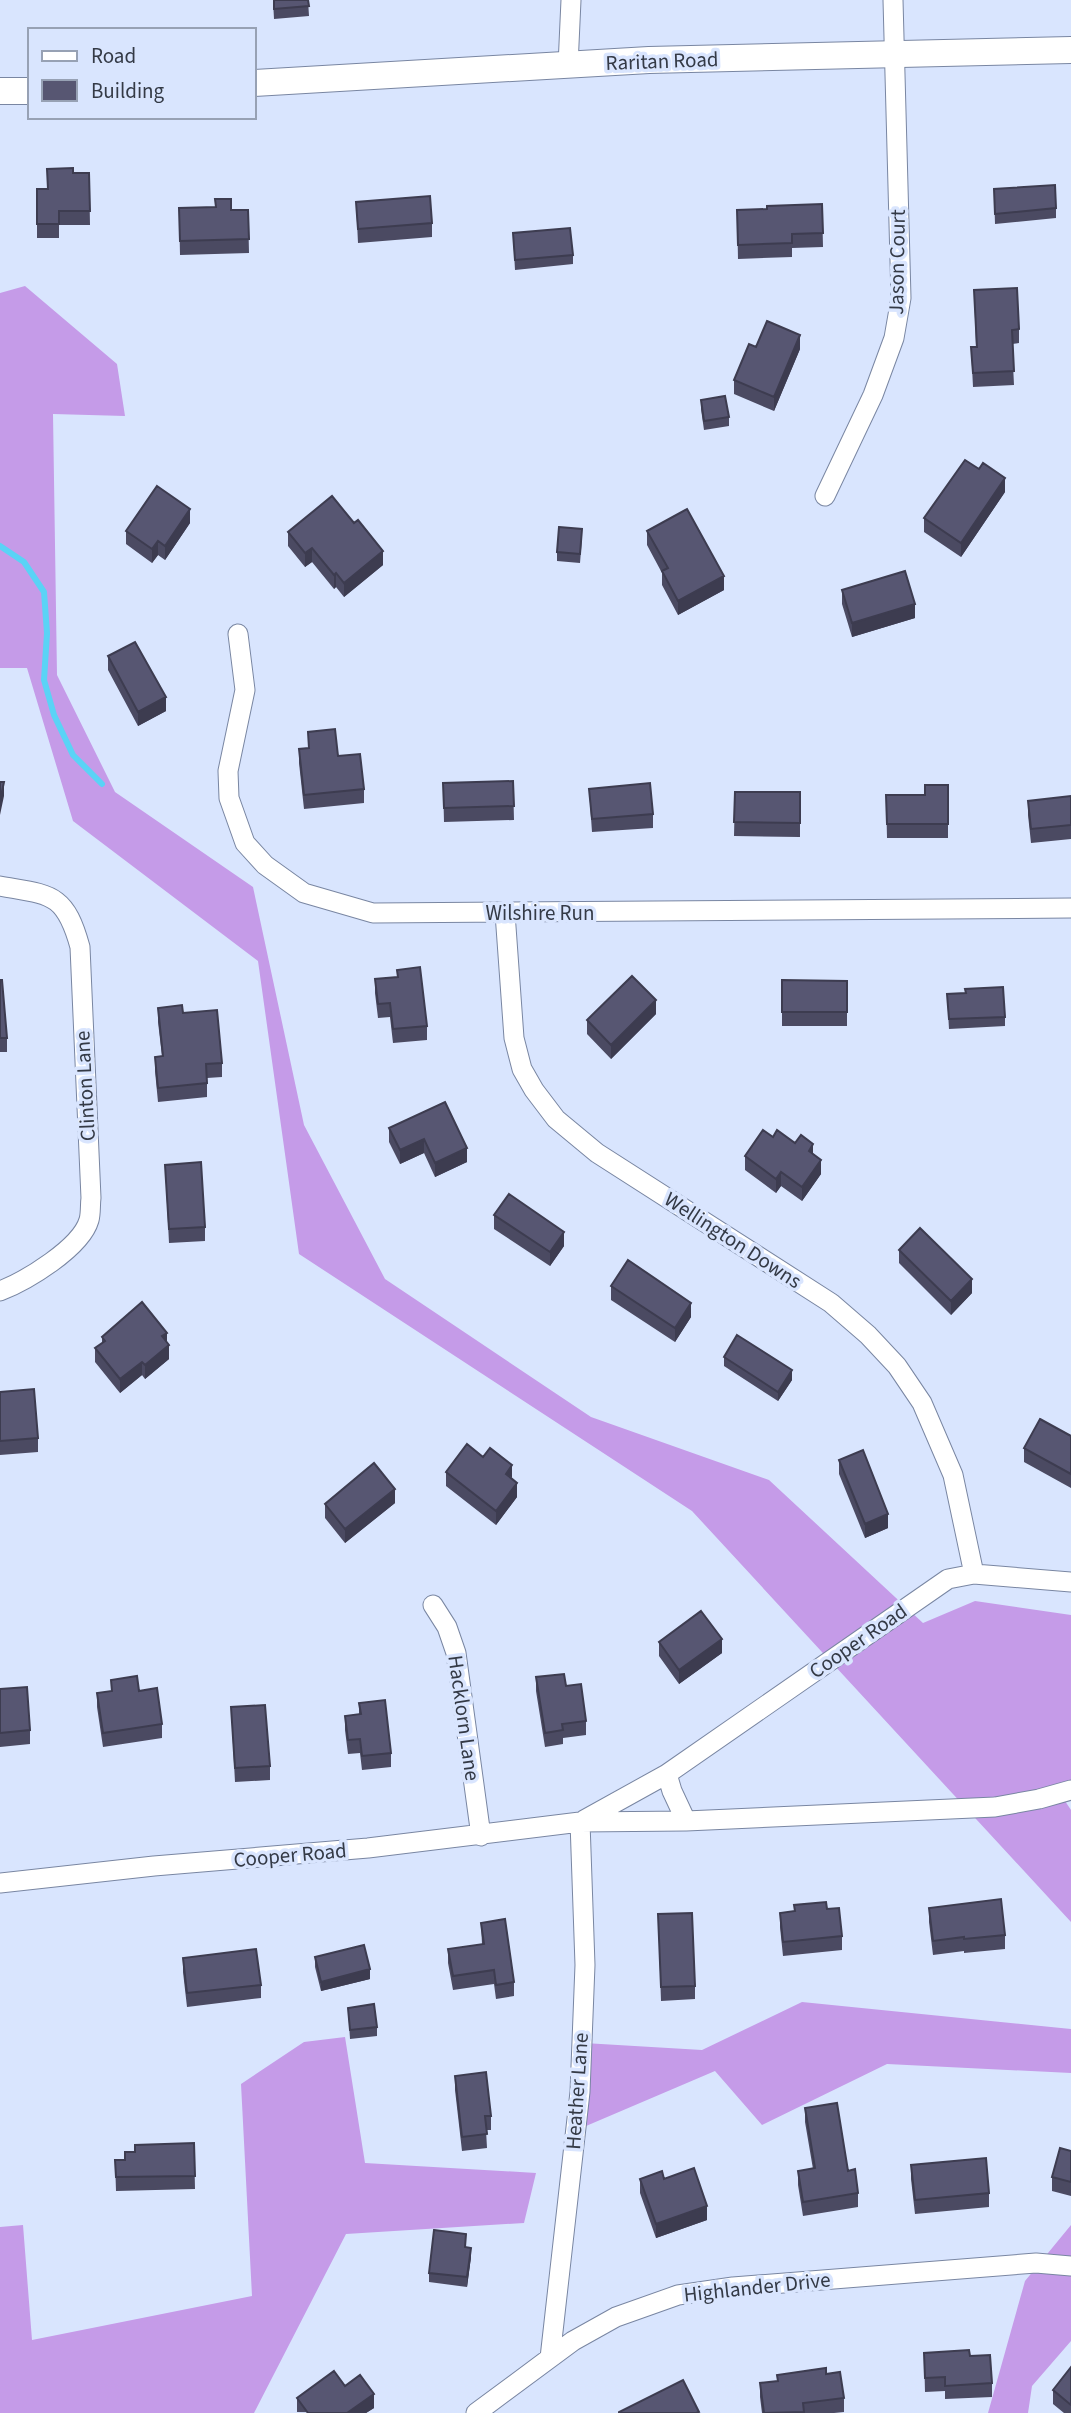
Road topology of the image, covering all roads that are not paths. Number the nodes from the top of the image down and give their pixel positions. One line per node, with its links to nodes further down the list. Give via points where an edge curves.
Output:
1 (571, 0): 5 (street)
2 (893, 0): 4 (street, Jason Court)
3 (1071, 50): 4 (street, Raritan Road)
4 (893, 54): 5 (street, Raritan Road); 9 (street, Jason Court, via 901,299 894,338 873,395)
5 (568, 66): 6 (street, Raritan Road)
6 (256, 83)
7 (0, 91): 8 (street)
8 (28, 92)
9 (825, 496)
10 (238, 634): 13 (street, Wilshire Run, via 245,690 228,771 229,798 244,843 265,866 304,893 373,913)
11 (0, 886): 14 (street, Clinton Lane, via 50,895 75,927 80,947 91,1198 89,1222 79,1236 33,1275)
12 (1071, 908): 13 (street, Wilshire Run)
13 (505, 913): 15 (street, Wellington Downs, via 514,1038 522,1069 534,1090 556,1119 597,1153 831,1303 897,1366 922,1403 953,1475)
14 (0, 1291)
15 (974, 1574): 16 (street, Cooper Road); 18 (street, Cooper Road, via 948,1579 930,1590)
16 (1071, 1582)
17 (433, 1605): 22 (street, Hacklorn Lane, via 456,1653)
18 (667, 1774): 20 (street); 21 (street, Cooper Road)
19 (1071, 1790): 20 (street, Cooper Road, via 995,1807)
20 (686, 1821): 21 (street, Cooper Road)
21 (580, 1822): 22 (street, Cooper Road); 25 (street, Heather Lane, via 584,1965 580,2092)
22 (481, 1836): 23 (street, Cooper Road)
23 (0, 1884)
24 (1071, 2266): 25 (street, Highlander Drive, via 1036,2263 678,2295 616,2317)
25 (550, 2358): 26 (street, Highlander Drive)
26 (477, 2413)

